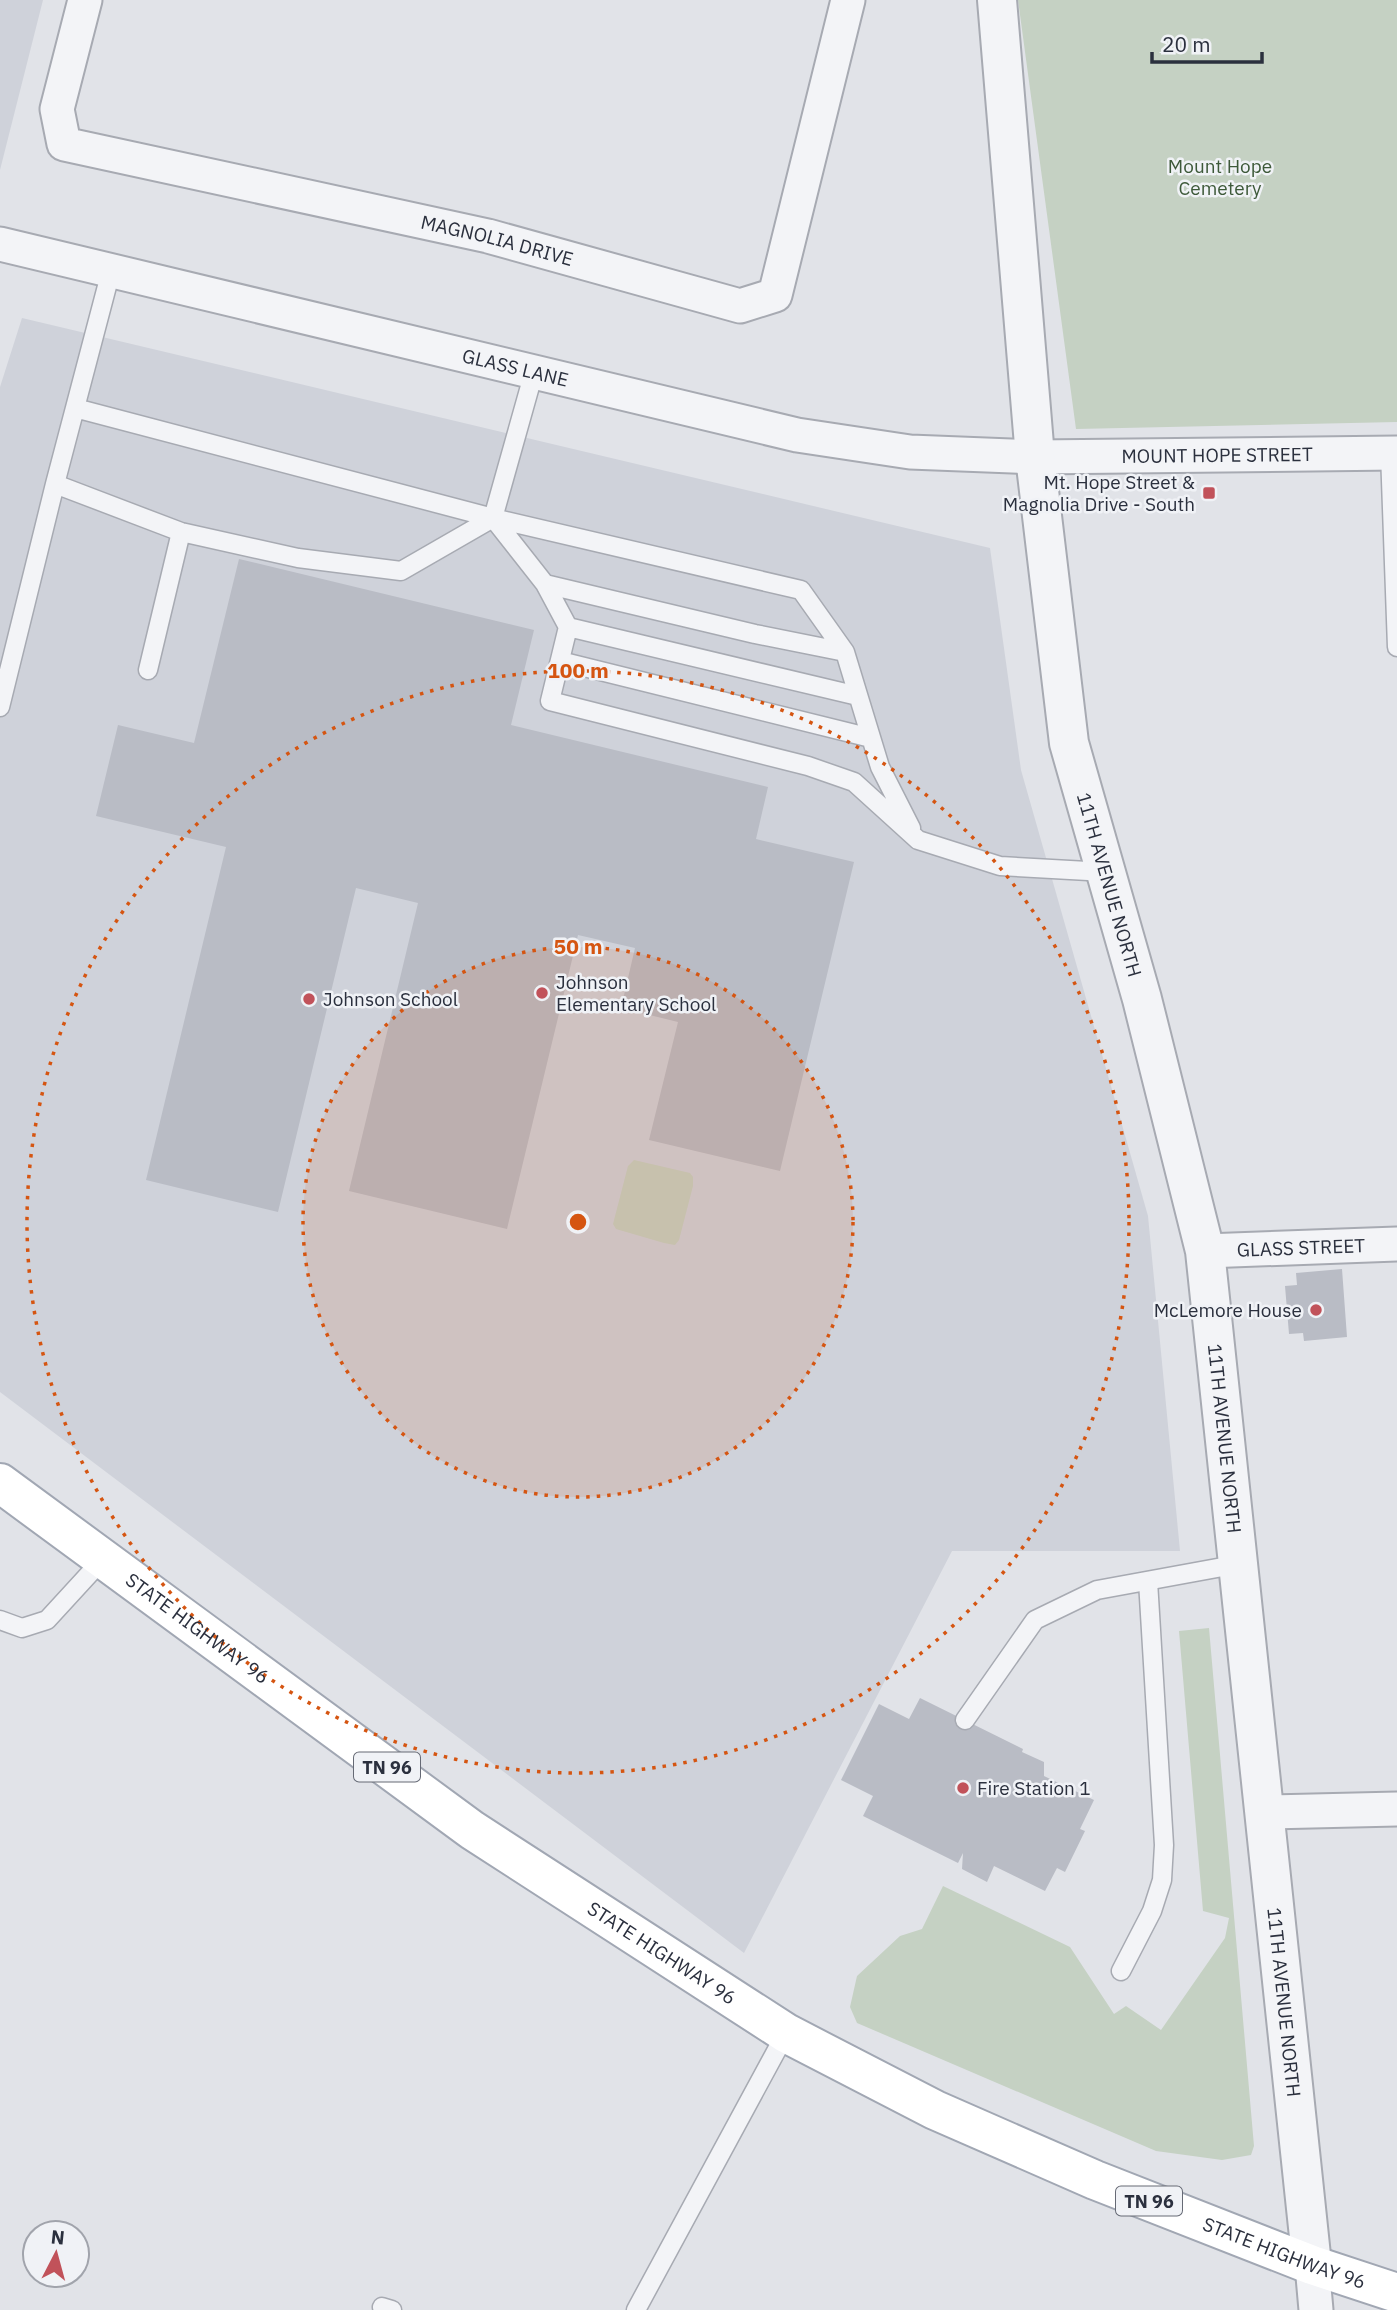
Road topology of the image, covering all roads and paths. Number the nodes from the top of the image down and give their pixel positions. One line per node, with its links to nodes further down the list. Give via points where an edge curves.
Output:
1 (85, 0): 2 (street, MAGNOLIA DRIVE, via 57,109 64,144 488,236 740,306 775,295)
2 (848, 0)
3 (997, 0): 9 (street)
4 (0, 244): 5 (street, GLASS LANE)
5 (111, 271): 6 (street, GLASS LANE); 7 (lane)
6 (534, 372): 9 (street, GLASS LANE, via 797,435 910,452); 11 (lane)
7 (75, 408): 10 (lane); 11 (lane)
8 (1393, 453): 9 (street, MOUNT HOPE STREET); 15 (lane)
9 (1035, 457): 23 (street, 11TH AVENUE NORTH, via 1069,743)
10 (55, 484): 12 (lane); 20 (lane)
11 (493, 518): 12 (lane, via 401,571 298,558); 13 (lane); 16 (lane, via 801,590)
12 (181, 532): 18 (lane)
13 (545, 584): 14 (lane); 16 (lane)
14 (568, 627): 17 (lane); 19 (lane)
15 (1397, 647)
16 (845, 652): 19 (lane)
17 (560, 661): 21 (lane); 22 (lane, via 550,701 808,766 854,782)
18 (148, 670)
19 (858, 696): 21 (lane)
20 (0, 707)
21 (871, 738): 22 (lane, via 880,767)
22 (918, 840): 23 (lane, via 1000,866)
23 (1106, 872): 25 (street, 11TH AVENUE NORTH)
24 (1397, 1244): 25 (street, GLASS STREET)
25 (1205, 1251): 28 (street, 11TH AVENUE NORTH)
26 (0, 1483): 27 (main road, STATE HIGHWAY 96 / TN 96)
27 (103, 1559): 30 (lane, via 47,1620 22,1628); 35 (main road, STATE HIGHWAY 96 / TN 96, via 472,1830)
28 (1239, 1564): 29 (lane); 33 (street, 11TH AVENUE NORTH)
29 (1148, 1581): 31 (lane, via 1097,1590 1035,1620); 34 (lane, via 1164,1845 1162,1880 1152,1911)
30 (0, 1620)
31 (965, 1720)
32 (1397, 1809): 33 (street)
33 (1265, 1812): 36 (street, 11TH AVENUE NORTH)
34 (1121, 1971)
35 (786, 2033): 36 (main road, STATE HIGHWAY 96 / TN 96, via 935,2110 1096,2180); 38 (lane)
36 (1312, 2265): 37 (main road, STATE HIGHWAY 96 / TN 96); 39 (street, 11TH AVENUE NORTH)
37 (1397, 2293)
38 (636, 2310)
39 (1316, 2310)

